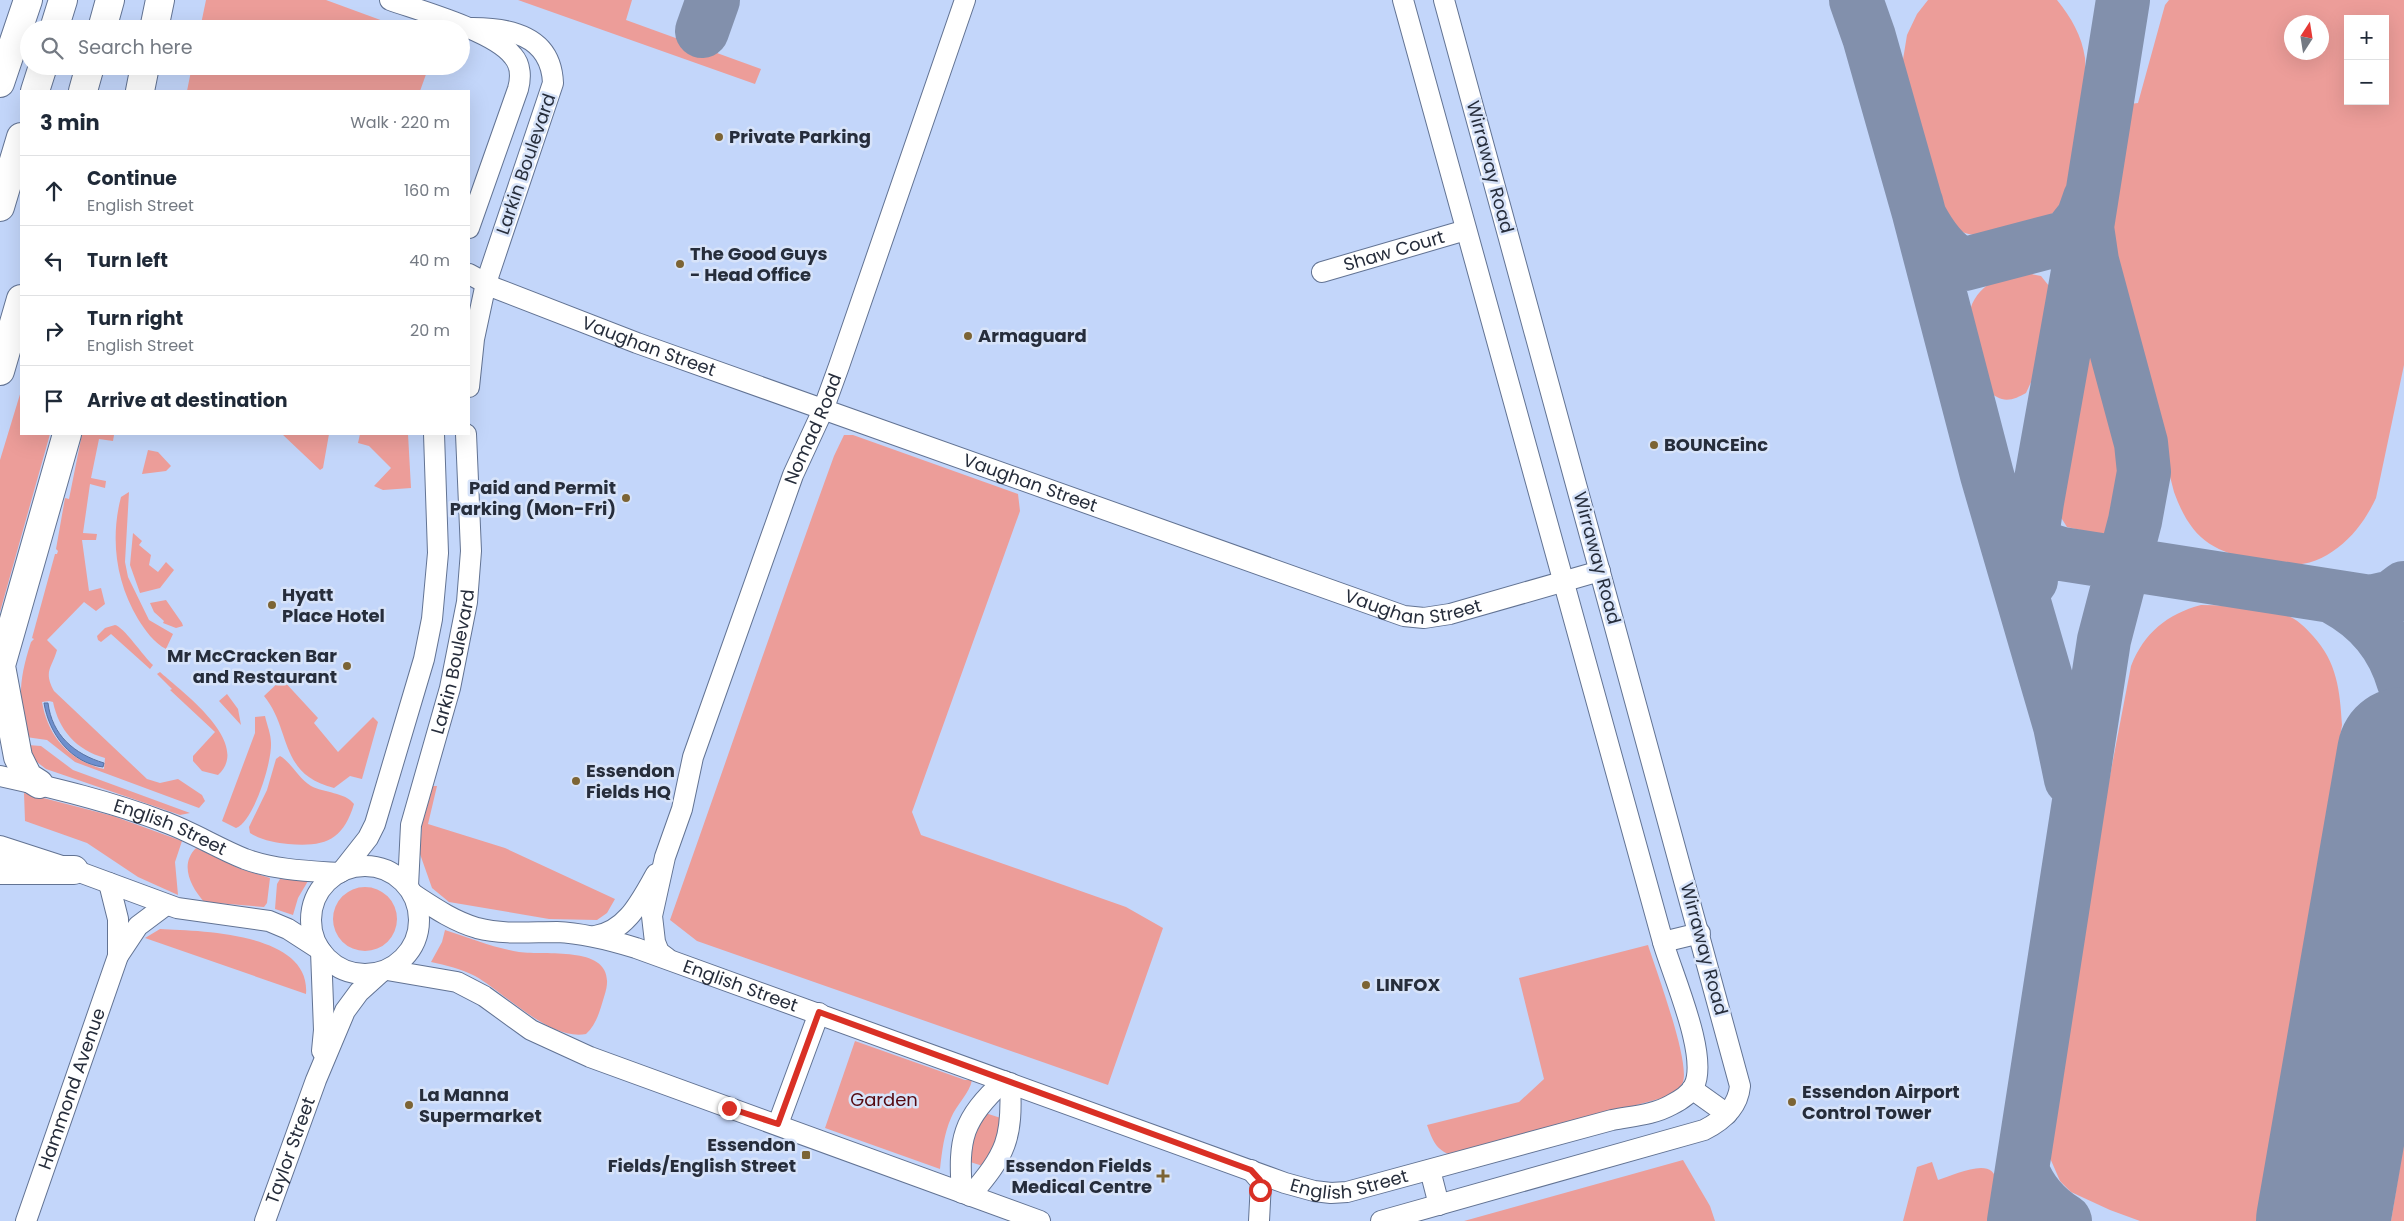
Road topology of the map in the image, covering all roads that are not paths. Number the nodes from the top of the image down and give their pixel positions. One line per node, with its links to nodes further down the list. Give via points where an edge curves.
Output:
1 (28, 0): 9 (highway)
2 (63, 0): 10 (highway)
3 (110, 0): 11 (highway)
4 (160, 0): 12 (highway)
5 (390, 0): 13 (street)
6 (965, 0): 34 (street, Nomad Road)
7 (1404, 0): 27 (street, Wirraway Road)
8 (1444, 0): 38 (street, Wirraway Road)
9 (21, 20)
10 (57, 20)
11 (104, 20)
12 (156, 20)
13 (444, 20)
14 (20, 24): 20 (highway)
15 (470, 28): 30 (street, Larkin Boulevard, via 504,30 534,42 547,56 553,76 551,93)
16 (470, 30): 26 (street, Larkin Boulevard, via 509,50 519,65 520,78)
17 (40, 75): 21 (highway)
18 (87, 75): 22 (highway)
19 (143, 75): 23 (highway)
20 (0, 83)
21 (35, 90)
22 (83, 90)
23 (140, 90)
24 (20, 140): 25 (highway)
25 (0, 207)
26 (470, 225)
27 (1466, 230): 28 (street, Shaw Court); 39 (street, Wirraway Road)
28 (1322, 272)
29 (470, 275): 30 (street, Vaughan Street)
30 (486, 283): 33 (street, Larkin Boulevard, via 474,338); 34 (street, Vaughan Street, via 637,343)
31 (20, 302): 32 (highway)
32 (0, 371)
33 (470, 377)
34 (823, 410): 39 (street, Vaughan Street, via 1404,616 1424,618 1450,614); 44 (street, Nomad Road, via 793,475 704,724 682,809)
35 (67, 435): 40 (highway)
36 (434, 435): 47 (street, Larkin Boulevard, via 438,553 429,638 375,824)
37 (466, 435): 49 (street, Larkin Boulevard, via 471,538 467,602 450,688 411,825)
38 (1600, 571): 39 (street, Vaughan Street); 51 (street, Wirraway Road)
39 (1564, 583): 53 (street, Wirraway Road)
40 (0, 667): 42 (highway, via 18,757 28,777)
41 (0, 776): 42 (street, English Street)
42 (39, 784): 47 (street, English Street, via 161,820 256,862 292,869)
43 (0, 846): 46 (street)
44 (665, 857): 52 (street, Nomad Road, via 625,922 612,932); 56 (street, Nomad Road, via 652,928 657,948)
45 (0, 870): 46 (highway)
46 (74, 870): 48 (street)
47 (341, 872): 49 (street, via 360,866 378,868 394,874); 54 (street, via 323,887 313,906 312,928)
48 (109, 883): 50 (street); 55 (street, Hammond Avenue, via 118,919)
49 (410, 890): 52 (street, English Street, via 445,914 484,929); 57 (street, via 420,917 416,941 401,961)
50 (166, 905): 54 (street, via 200,913 268,921 288,929); 55 (street, Hammond Avenue, via 138,926)
51 (1700, 933): 53 (street); 62 (street, Wirraway Road, via 1740,1080 1738,1097)
52 (594, 936): 56 (street, English Street)
53 (1663, 942): 61 (street, Wirraway Road, via 1695,1045 1697,1074)
54 (320, 950): 57 (street, via 332,963 347,971 363,974); 59 (street, Taylor Street, via 324,1030)
55 (118, 956): 68 (street, Hammond Avenue)
56 (667, 958): 58 (street, English Street)
57 (384, 971): 59 (street, Taylor Street, via 349,1004); 63 (street, via 457,982 484,996 531,1030 556,1042)
58 (819, 1012): 60 (street, English Street); 63 (street)
59 (316, 1080): 69 (street, Taylor Street)
60 (1007, 1082): 64 (street, English Street); 66 (street, via 1011,1120 1006,1143 993,1169); 66 (street, via 978,1106 966,1128 960,1161)
61 (1692, 1090): 62 (street); 65 (street, English Street, via 1670,1106 1652,1113 1612,1120)
62 (1727, 1114): 67 (street, English Street, via 1704,1130 1678,1139)
63 (778, 1124): 66 (street)
64 (1251, 1170): 65 (street, English Street, via 1299,1188 1331,1193 1373,1186); 71 (street, via 1261,1182)
65 (1430, 1170): 67 (street)
66 (966, 1195): 70 (street)
67 (1439, 1204): 72 (street, English Street)
68 (26, 1221)
69 (265, 1221)
70 (1040, 1221)
71 (1259, 1221)
72 (1381, 1221)

